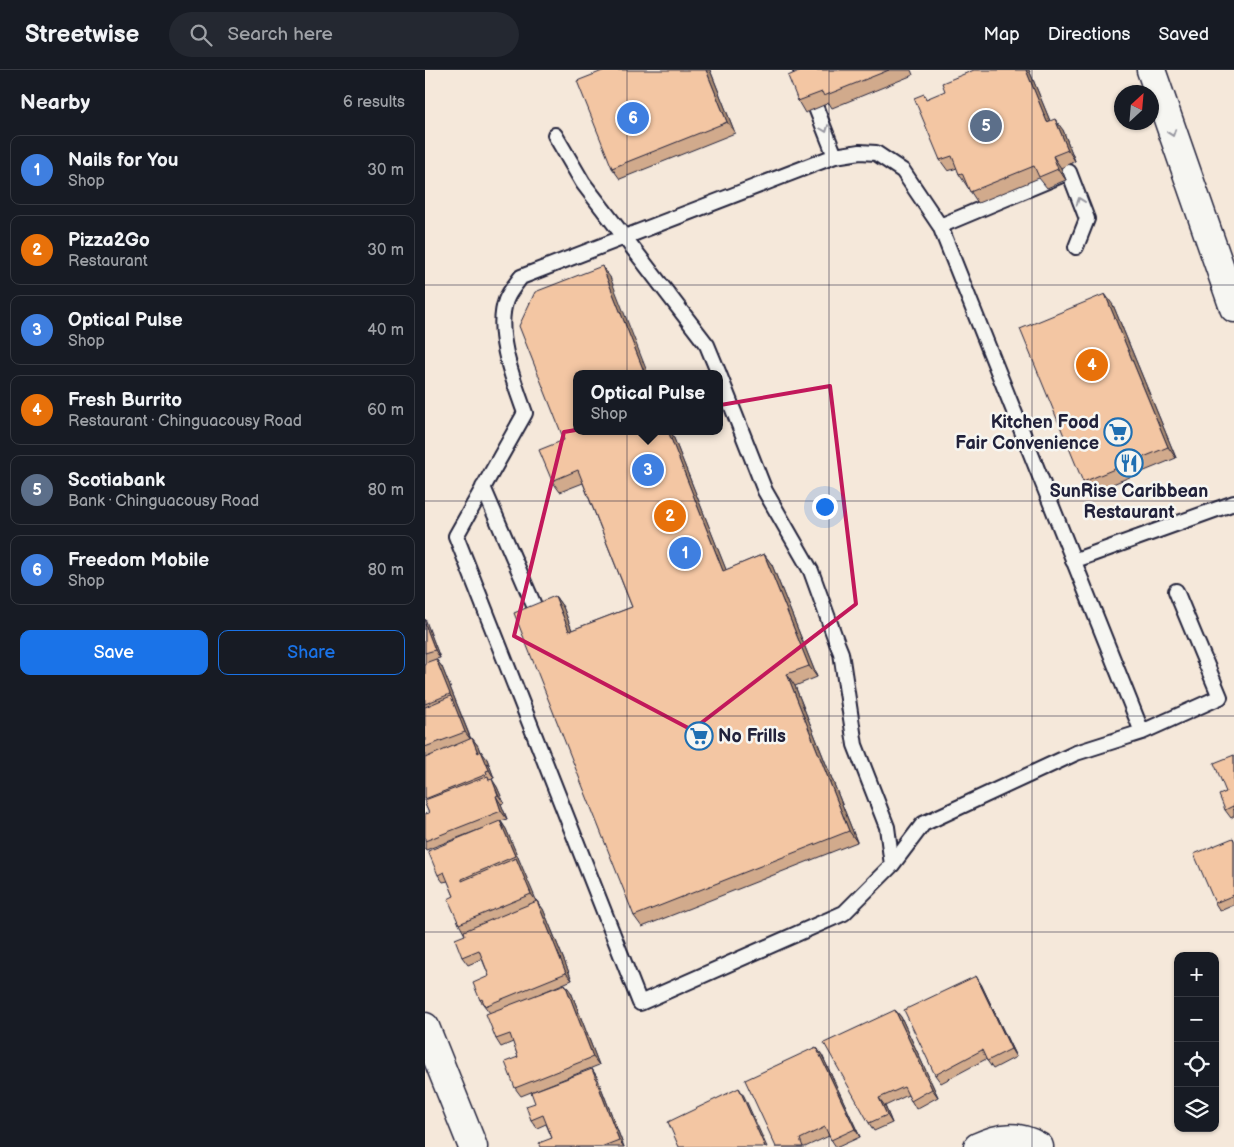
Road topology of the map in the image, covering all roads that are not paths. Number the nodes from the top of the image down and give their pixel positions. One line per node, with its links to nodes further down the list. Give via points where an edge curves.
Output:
1 (801, 70): 4 (lane, one-way to 4)
2 (1151, 70): 8 (main road, one-way to 8)
3 (555, 135): 6 (lane, via 583,184)
4 (835, 156): 5 (lane, via 876,153 903,171); 6 (lane)
5 (941, 226): 7 (lane, one-way to 5, via 1087,219 1069,172); 13 (lane)
6 (624, 238): 9 (lane, via 707,345); 11 (lane, via 521,277 506,300 502,330 511,374 525,413)
7 (1075, 247)
8 (1234, 308)
9 (717, 370)
10 (723, 384): 17 (lane, via 765,491 811,571 841,653 855,745 887,827)
11 (483, 487): 15 (lane); 17 (lane, via 456,536 640,1003 844,913)
12 (1234, 503): 13 (lane)
13 (1073, 561): 16 (lane)
14 (1176, 591): 16 (lane, via 1220,697)
15 (539, 617)
16 (1142, 732): 17 (lane, via 1076,754 923,824)
17 (892, 865)
18 (425, 1027): 19 (main road)
19 (473, 1147)
20 (977, 1147): 21 (main road, via 1005,1138 1027,1140)
21 (1039, 1147)

